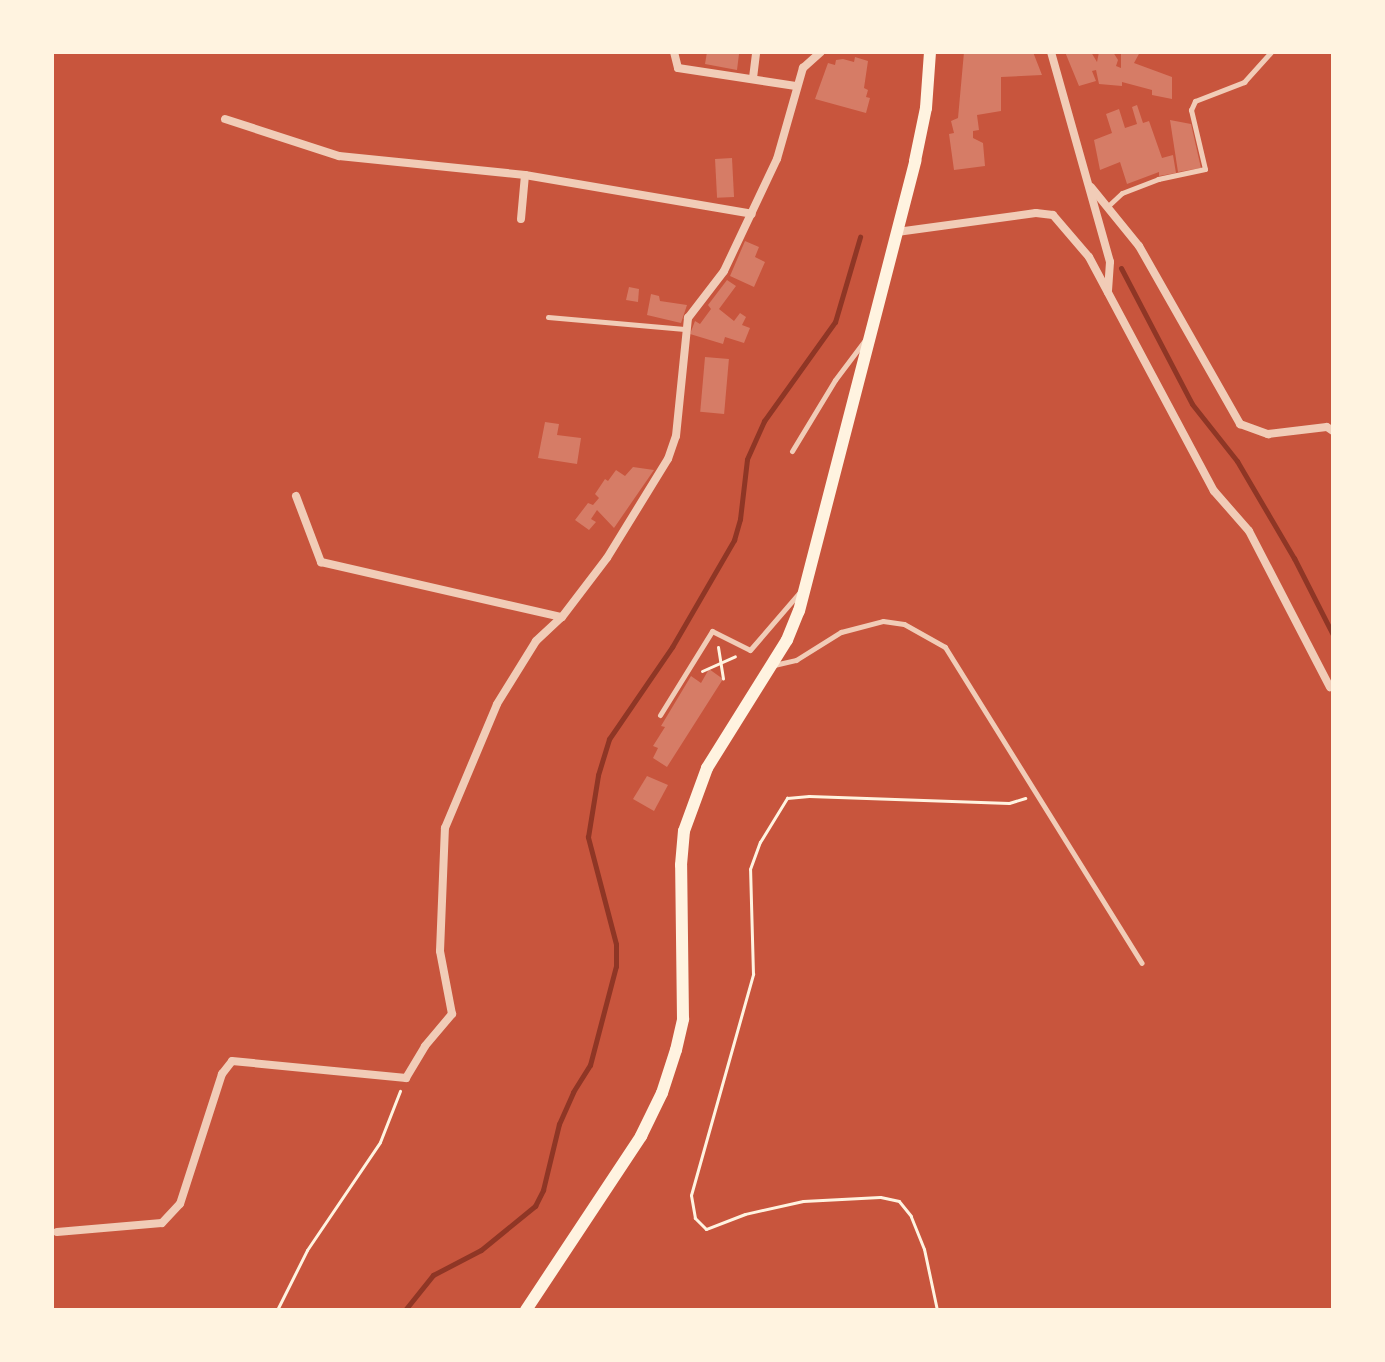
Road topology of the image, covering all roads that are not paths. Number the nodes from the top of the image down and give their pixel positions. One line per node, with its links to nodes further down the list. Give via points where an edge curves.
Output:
1 (674, 52): 7 (street, via 678,68)
2 (756, 52): 7 (street)
3 (821, 52): 8 (street, via 803,68)
4 (930, 52): 15 (main road, via 926,108)
5 (1051, 52): 11 (street)
6 (1271, 52): 12 (lane, via 1244,82 1195,101 1191,110 1205,169 1158,179 1122,193)
7 (753, 78): 8 (street)
8 (796, 86): 13 (street, via 777,159)
9 (225, 119): 10 (street, via 339,156)
10 (525, 175): 13 (street); 14 (street)
11 (1091, 187): 12 (street); 16 (street, via 1110,262)
12 (1107, 207): 20 (street, via 1139,246 1240,424 1268,434 1327,427)
13 (752, 214): 18 (street, via 724,271)
14 (521, 219)
15 (897, 232): 16 (street, via 1053,215 1089,257); 19 (main road)
16 (1108, 293): 26 (street, via 1214,491 1249,531)
17 (548, 317): 18 (lane)
18 (684, 329): 24 (street, via 676,436 668,459 607,558)
19 (871, 333): 21 (lane); 23 (main road)
20 (1333, 431)
21 (792, 451)
22 (296, 496): 24 (street, via 321,562)
23 (805, 586): 25 (main road, via 787,640); 27 (lane, via 750,650 712,631)
24 (562, 617): 29 (street, via 536,641 497,704 445,828 440,951 452,1014 406,1078 232,1061 222,1074 180,1204 162,1223)
25 (769, 666): 28 (lane, via 796,660 841,632 883,621 928,634 945,647); 30 (main road, via 707,768 684,831 683,1019 662,1093 641,1136)
26 (1330, 687)
27 (660, 715)
28 (1142, 963)
29 (57, 1232)
30 (526, 1310)

